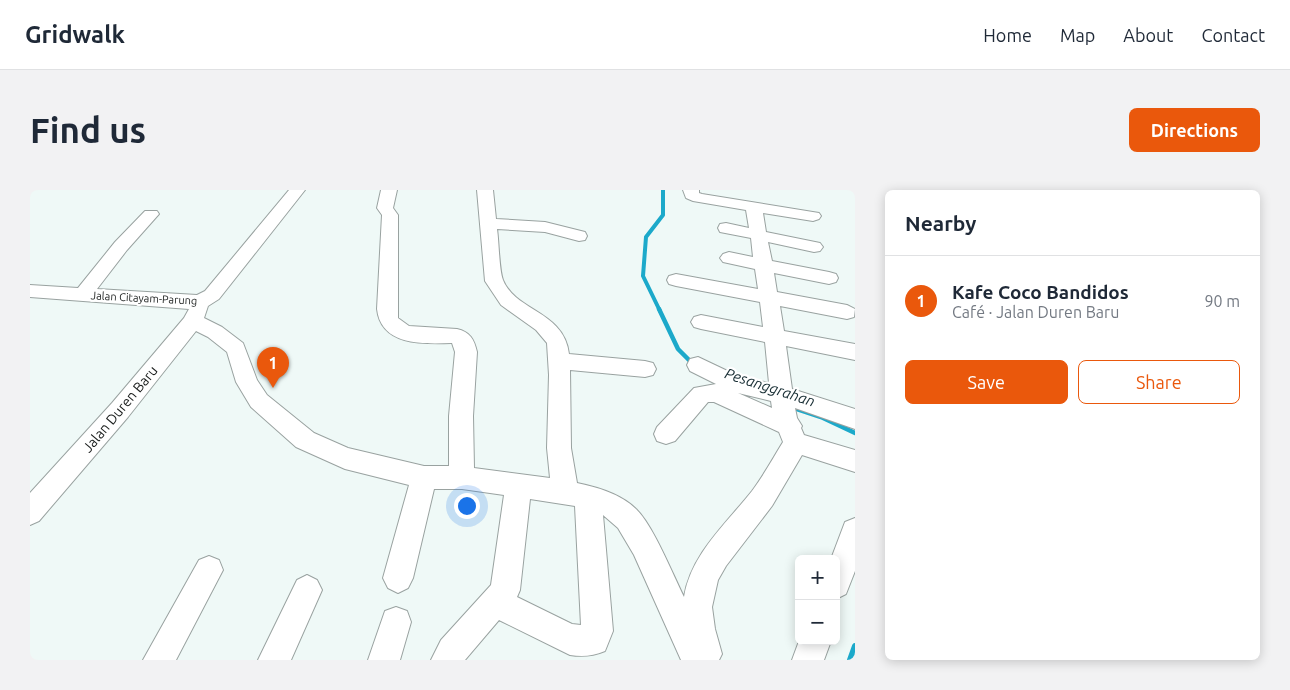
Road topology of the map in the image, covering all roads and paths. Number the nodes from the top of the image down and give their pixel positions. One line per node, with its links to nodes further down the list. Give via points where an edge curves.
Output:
1 (275, 190): 2 (street)
2 (296, 190): 21 (street, Jalan Citayam-Parung)
3 (389, 190): 34 (street, via 385,208 390,215 389,321 397,330 429,336 457,336 464,342)
4 (485, 190): 9 (street)
5 (691, 190): 6 (street, via 691,195)
6 (754, 207): 8 (street); 11 (street)
7 (151, 214): 19 (street)
8 (813, 216)
9 (487, 224): 12 (street, via 544,227); 26 (street, via 494,280 508,300 543,325 558,341)
10 (726, 228): 11 (street)
11 (758, 234): 13 (street); 15 (street)
12 (579, 236)
13 (814, 247)
14 (729, 258): 15 (street)
15 (763, 264): 16 (street); 20 (street)
16 (829, 278)
17 (676, 280): 20 (street)
18 (30, 291): 19 (street, Jalan Citayam-Parung)
19 (83, 295): 21 (street, Jalan Citayam-Parung, via 189,302)
20 (768, 296): 22 (street); 24 (street)
21 (197, 311): 33 (street, via 215,332 236,348 247,382 259,401 305,440 345,458); 37 (street, Jalan Duren Baru, via 120,410)
22 (848, 312)
23 (701, 322): 24 (street)
24 (775, 336): 25 (street); 29 (street)
25 (855, 352)
26 (559, 361): 28 (street); 36 (street, via 559,448)
27 (698, 365): 29 (street, via 734,383)
28 (645, 369)
29 (788, 418): 30 (street); 31 (street, via 708,393 702,394); 32 (street); 51 (street, via 758,503 709,564 698,590 696,612 700,639)
30 (855, 419)
31 (666, 434)
32 (855, 461)
33 (424, 477): 34 (street); 41 (street)
34 (462, 478): 35 (street)
35 (518, 486): 36 (street); 43 (street, via 506,590)
36 (576, 494): 43 (street, via 597,631 594,640 570,639); 50 (street, via 613,507 628,519 644,545)
37 (30, 512)
38 (855, 531): 40 (street)
39 (209, 570): 46 (street)
40 (840, 573)
41 (398, 578)
42 (306, 590): 47 (street)
43 (497, 603): 49 (street, via 470,629)
44 (396, 622): 48 (street)
45 (814, 645): 52 (street)
46 (159, 660)
47 (274, 660)
48 (384, 660)
49 (447, 660)
50 (696, 660)
51 (708, 660)
52 (808, 660)

